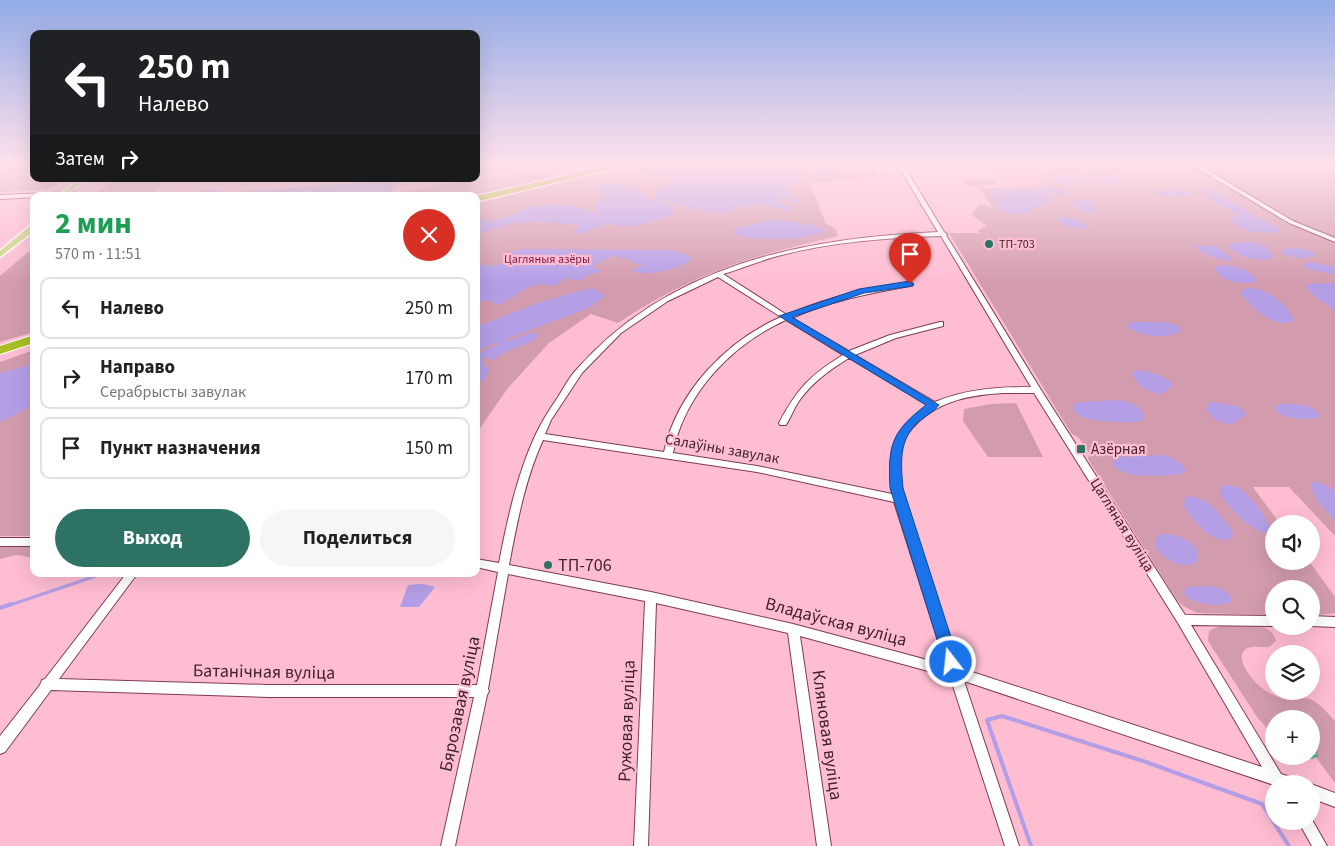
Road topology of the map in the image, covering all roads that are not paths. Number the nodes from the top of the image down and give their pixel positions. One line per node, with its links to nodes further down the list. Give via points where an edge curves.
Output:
1 (925, 203): 5 (street, Цагляная вуліца)
2 (1260, 203): 6 (street, via 1292,222)
3 (30, 221): 7 (main road)
4 (30, 230): 8 (main road)
5 (944, 234): 9 (street, Бярозавая вуліца, via 833,242 770,256); 18 (street, Цагляная вуліца)
6 (1335, 240)
7 (0, 246)
8 (0, 256)
9 (718, 274): 11 (street); 21 (street, Бярозавая вуліца, via 652,307 612,338 564,392)
10 (910, 284): 11 (street, via 862,291)
11 (784, 316): 17 (street); 22 (street, via 738,345 701,383 675,427)
12 (940, 324): 17 (street, via 887,338)
13 (30, 336): 15 (highway)
14 (30, 340): 16 (highway)
15 (0, 345)
16 (0, 350)
17 (848, 354): 19 (street); 20 (street, via 816,375 790,408)
18 (1037, 390): 19 (street, via 995,390 964,395); 30 (street, Цагляная вуліца)
19 (934, 405): 23 (street, via 914,420 897,445 894,460)
20 (784, 423)
21 (540, 436): 22 (street, Салаўіны завулак); 27 (street, Бярозавая вуліца, via 517,500)
22 (668, 455): 23 (street, Салаўіны завулак, via 757,469)
23 (898, 499): 35 (street)
24 (0, 542): 25 (street)
25 (30, 542)
26 (480, 564): 27 (street, Владаўская вуліца)
27 (505, 569): 29 (street, Владаўская вуліца); 37 (street, Бярозавая вуліца)
28 (130, 577): 36 (street)
29 (651, 597): 34 (street, Владаўская вуліца); 45 (street, Ружовая вуліца)
30 (1182, 620): 31 (street); 39 (street, Цагляная вуліца)
31 (1265, 621)
32 (1320, 622): 33 (street)
33 (1335, 622)
34 (793, 629): 35 (street, Владаўская вуліца); 46 (street, Кляновая вуліца)
35 (955, 673): 40 (street, Владаўская вуліца); 47 (street)
36 (46, 684): 37 (street, Батанічная вуліца, via 270,691); 38 (street)
37 (482, 691): 44 (street, Бярозавая вуліца)
38 (0, 747)
39 (1274, 775)
40 (1265, 777)
41 (1320, 794): 42 (street)
42 (1335, 800)
43 (1310, 830): 48 (street)
44 (448, 846)
45 (641, 846)
46 (824, 846)
47 (1012, 846)
48 (1320, 846)

